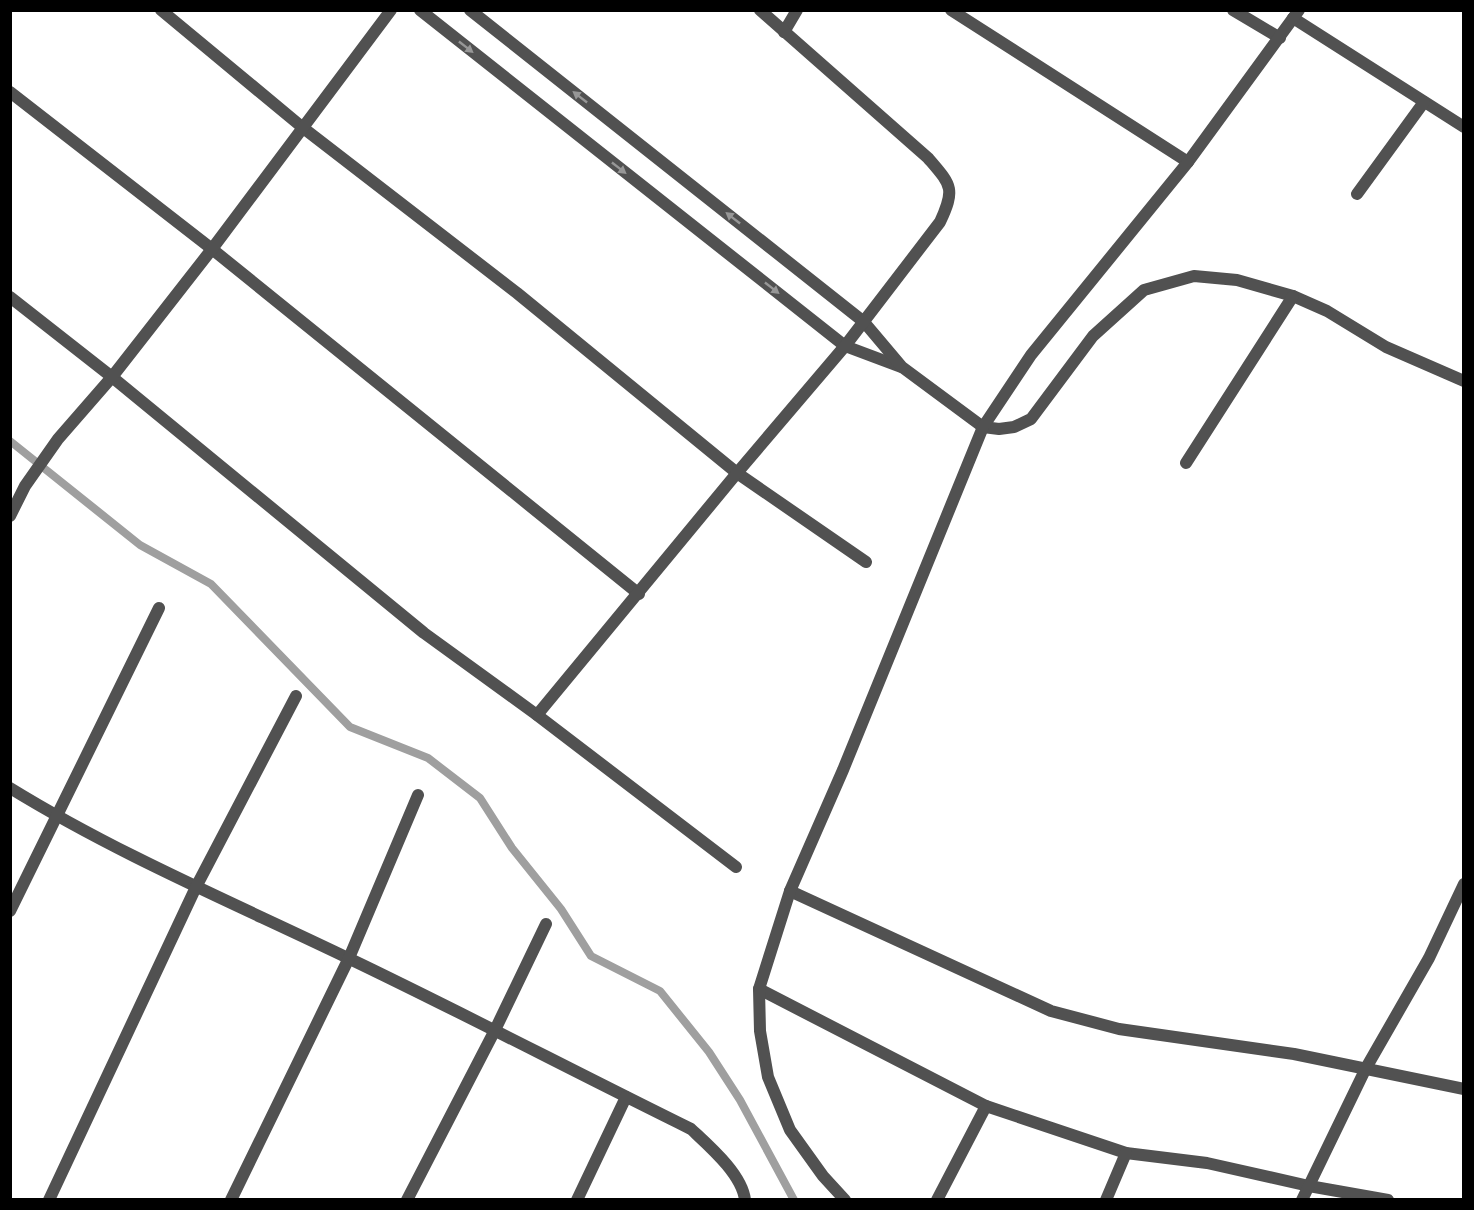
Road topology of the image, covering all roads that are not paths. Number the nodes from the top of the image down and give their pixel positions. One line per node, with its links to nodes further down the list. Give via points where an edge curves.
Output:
1 (161, 10): 14 (street)
2 (391, 10): 14 (street)
3 (420, 10): 22 (street, one-way to 22)
4 (470, 10): 21 (street, one-way to 4)
5 (760, 10): 10 (street)
6 (797, 10): 10 (street)
7 (951, 10): 16 (street)
8 (1233, 10): 11 (street)
9 (1296, 14): 11 (street); 13 (street)
10 (784, 32): 21 (street, via 928,158 948,181 950,201 939,222)
11 (1280, 38): 16 (street)
12 (10, 92): 18 (street)
13 (1424, 102): 15 (street); 17 (street)
14 (302, 127): 18 (street); 28 (street, via 517,293)
15 (1464, 127)
16 (1188, 162): 26 (street, via 1031,355)
17 (1357, 194)
18 (212, 249): 24 (street); 31 (street)
19 (1293, 296): 25 (street, via 1327,311 1386,347); 26 (street, via 1237,280 1194,276 1144,290 1093,336 1031,419 999,429); 27 (street)
20 (10, 297): 24 (street)
21 (864, 322): 22 (street); 23 (street)
22 (845, 346): 23 (street); 28 (street)
23 (902, 367): 26 (street)
24 (112, 377): 29 (street, via 58,439 25,486); 34 (street, via 424,633)
25 (1464, 381)
26 (983, 427): 41 (street)
27 (1186, 463)
28 (737, 473): 30 (street); 31 (street)
29 (10, 516)
30 (866, 562)
31 (639, 594): 34 (street)
32 (159, 608): 37 (street)
33 (296, 696): 40 (street)
34 (537, 715): 38 (street)
35 (10, 788): 37 (street)
36 (418, 795): 44 (street)
37 (58, 817): 40 (street); 42 (street)
38 (736, 867)
39 (1464, 884): 47 (street, via 1429,958)
40 (196, 887): 44 (street); 53 (street)
41 (790, 891): 45 (street); 47 (street, via 1051,1011 1119,1029)
42 (10, 911)
43 (546, 924): 46 (street)
44 (349, 958): 46 (street); 54 (street)
45 (759, 989): 50 (street); 58 (street, via 760,1031 768,1077 790,1130)
46 (495, 1030): 49 (street); 55 (street)
47 (1366, 1068): 48 (street); 52 (street)
48 (1464, 1089)
49 (626, 1097): 56 (street); 57 (street, via 691,1128 733,1173)
50 (986, 1106): 51 (street); 59 (street)
51 (1126, 1153): 52 (street, via 1207,1163); 60 (street)
52 (1309, 1186): 61 (street); 62 (street)
53 (49, 1200)
54 (231, 1200)
55 (407, 1200)
56 (577, 1200)
57 (745, 1200)
58 (845, 1200)
59 (937, 1200)
60 (1106, 1200)
61 (1302, 1200)
62 (1388, 1200)

